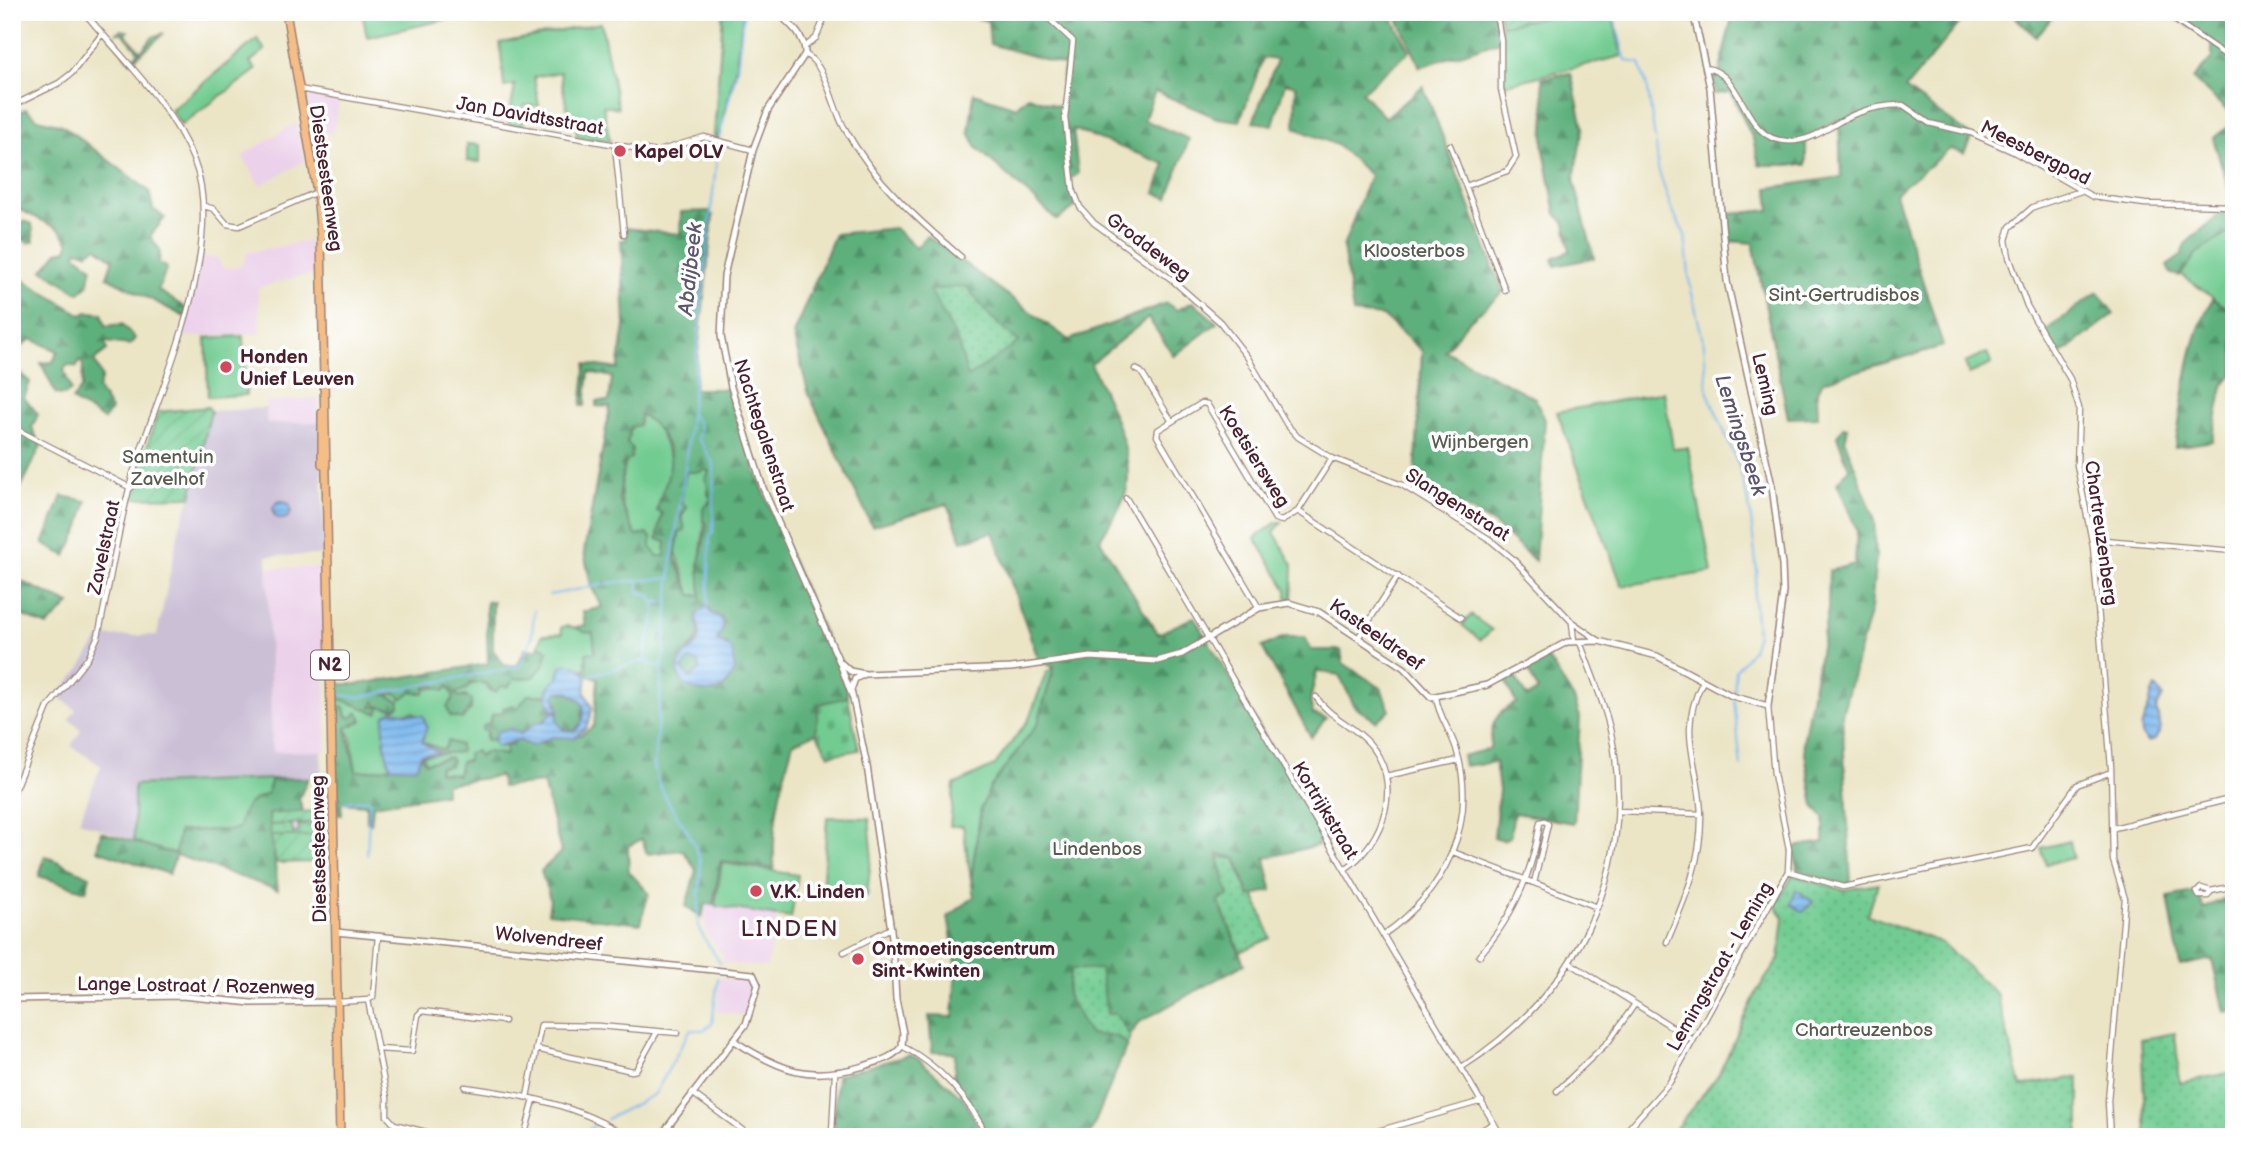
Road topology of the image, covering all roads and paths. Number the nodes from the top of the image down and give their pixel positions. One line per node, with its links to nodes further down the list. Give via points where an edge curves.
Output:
1 (84, 12): 9 (street)
2 (286, 12): 14 (main road, Diestsesteenweg / N2)
3 (777, 12): 10 (street)
4 (827, 12): 10 (street, via 816,38)
5 (1042, 12): 27 (street, Groddeweg, via 1073,41 1065,118 1073,189 1080,207 1102,231)
6 (1496, 12): 19 (street, via 1501,89 1516,157 1507,171)
7 (1693, 12): 13 (street, Leming)
8 (2163, 12): 12 (street)
9 (102, 34): 15 (street, via 72,73); 22 (street, via 177,125 195,163)
10 (806, 46): 11 (street)
11 (805, 54): 18 (street, Nachtegalenstraat, via 768,110); 25 (street, via 816,62 846,131 892,195)
12 (2234, 61)
13 (1706, 68): 20 (street, Meesbergpad, via 1729,79 1753,120 1781,141 1812,136 1856,113 1908,106 1929,123 2014,152); 50 (street, Leming, via 1724,262 1772,486 1782,565 1783,593)
14 (299, 89): 16 (street, Jan Davidtsstraat); 21 (main road, Diestsesteenweg / N2)
15 (12, 106)
16 (615, 145): 18 (street, Jan Davidtsstraat, via 663,151 704,137); 24 (street)
17 (1450, 145): 19 (street)
18 (753, 150): 46 (street, Nachtegalenstraat, via 723,283 720,321 724,357 767,498 839,661)
19 (1466, 186): 26 (street)
20 (2081, 191): 23 (street, Meesbergpad, via 2127,203); 36 (street, Chartreuzenberg, via 2033,206 2010,227 2006,240 2027,306 2076,395 2080,428 2077,466)
21 (317, 192): 22 (street, via 239,226 227,224 214,209); 68 (main road, Diestsesteenweg / N2)
22 (204, 206): 32 (street, Zavelstraat, via 191,296)
23 (2234, 206)
24 (624, 234)
25 (961, 257)
26 (1505, 290)
27 (1203, 306): 31 (street, Slangenstraat, via 1248,358 1292,431)
28 (1135, 369): 29 (street)
29 (1171, 420): 34 (street, Koetsiersweg, via 1207,404 1275,519 1282,521); 39 (street, via 1157,436)
30 (12, 427): 32 (street)
31 (1332, 458): 34 (street, Koetsiersweg); 41 (street, Slangenstraat, via 1402,485 1489,539)
32 (131, 488): 54 (street, Zavelstraat, via 94,646 48,707)
33 (1126, 498): 42 (street, Kortrijkstraat)
34 (1298, 511): 38 (street)
35 (2234, 538): 37 (street)
36 (2092, 539): 37 (street); 52 (street, Chartreuzenberg)
37 (2232, 550)
38 (1398, 576): 40 (street); 43 (street)
39 (1259, 608): 42 (street, Kasteeldreef); 43 (street, Kasteeldreef, via 1280,603 1310,607)
40 (1461, 618)
41 (1572, 622): 44 (street); 45 (street, Slangenstraat)
42 (1209, 638): 46 (street, Kasteeldreef, via 1157,662 1090,657 1011,668); 60 (street, Kortrijkstraat)
43 (1358, 638): 49 (street, Kasteeldreef, via 1404,668)
44 (1577, 641): 45 (street); 49 (street, via 1552,648 1487,685); 56 (street, via 1607,715)
45 (1599, 641): 47 (street, Slangenstraat, via 1657,656)
46 (850, 676): 67 (street, Nachtegalenstraat)
47 (1703, 681): 50 (street, Slangenstraat); 57 (street, via 1689,724)
48 (1316, 697): 53 (street, via 1371,745)
49 (1436, 697): 51 (street)
50 (1768, 706): 61 (street, Lemingstraat - Leming, via 1774,774 1789,849)
51 (1459, 760): 53 (street); 59 (street, via 1463,799)
52 (2111, 772): 58 (street, Chartreuzenberg); 61 (street, via 2077,785 2036,847 1855,886 1831,885)
53 (1385, 776): 60 (street, via 1387,806 1379,832 1368,851)
54 (12, 796)
55 (2234, 798): 58 (street)
56 (1618, 811): 57 (street); 66 (street, via 1611,862)
57 (1701, 814): 71 (street, via 1694,874)
58 (2114, 828): 110 (street, Chartreuzenberg, via 2113,860 2125,899 2108,1101)
59 (1453, 852): 62 (street); 69 (street, via 1426,898)
60 (1345, 869): 69 (street, Kortrijkstraat)
61 (1788, 871): 83 (street, Lemingstraat - Leming)
62 (1526, 881): 63 (street); 63 (street, via 1541,822 1545,821); 73 (street)
63 (1534, 883): 66 (street)
64 (2234, 886): 65 (street)
65 (2211, 891)
66 (1597, 907): 74 (street)
67 (891, 928): 72 (street); 84 (street, Nachtegalenstraat)
68 (336, 932): 70 (street, Wolvendreef); 77 (main road, Diestsesteenweg / N2)
69 (1383, 935): 87 (street, Kortrijkstraat)
70 (378, 936): 76 (street, via 373,997); 82 (street, Wolvendreef, via 750,973 758,978 752,1013)
71 (1667, 942)
72 (844, 952)
73 (1479, 956)
74 (1570, 963): 78 (street); 87 (street, via 1515,1029)
75 (12, 999): 77 (street, Lange Lostraat / Rozenweg, via 182,996 251,1003)
76 (368, 1000): 77 (street); 85 (street)
77 (338, 1002): 98 (main road, Diestsesteenweg / N2)
78 (1635, 1004): 83 (street); 90 (street, via 1609,1041)
79 (504, 1021): 85 (street, via 422,1011 412,1051)
80 (657, 1032): 81 (street); 86 (street, via 541,1025); 86 (street, via 632,1071)
81 (678, 1033)
82 (733, 1040): 88 (street, via 788,1071); 91 (street)
83 (1693, 1040): 109 (street, Lemingstraat - Leming, via 1670,1082)
84 (902, 1046): 88 (street, via 887,1059); 105 (street, via 966,1099)
85 (377, 1049): 99 (street, via 387,1116 394,1124)
86 (536, 1049): 92 (street)
87 (1462, 1067): 94 (street, Kortrijkstraat)
88 (835, 1073): 97 (street)
89 (465, 1087): 92 (street)
90 (1557, 1091)
91 (692, 1092): 96 (street); 102 (street)
92 (527, 1097): 93 (street)
93 (534, 1100): 100 (street); 101 (street, via 583,1112)
94 (1482, 1101): 95 (street, Kortrijkstraat); 106 (street)
95 (1494, 1123): 107 (street); 108 (street, Kortrijkstraat)
96 (743, 1130): 103 (street); 104 (street)
97 (832, 1133)
98 (340, 1137)
99 (446, 1137)
100 (524, 1137)
101 (627, 1137)
102 (660, 1137)
103 (738, 1137)
104 (752, 1137)
105 (987, 1137)
106 (1357, 1137)
107 (1470, 1137)
108 (1502, 1137)
109 (1621, 1137)
110 (2110, 1137)

